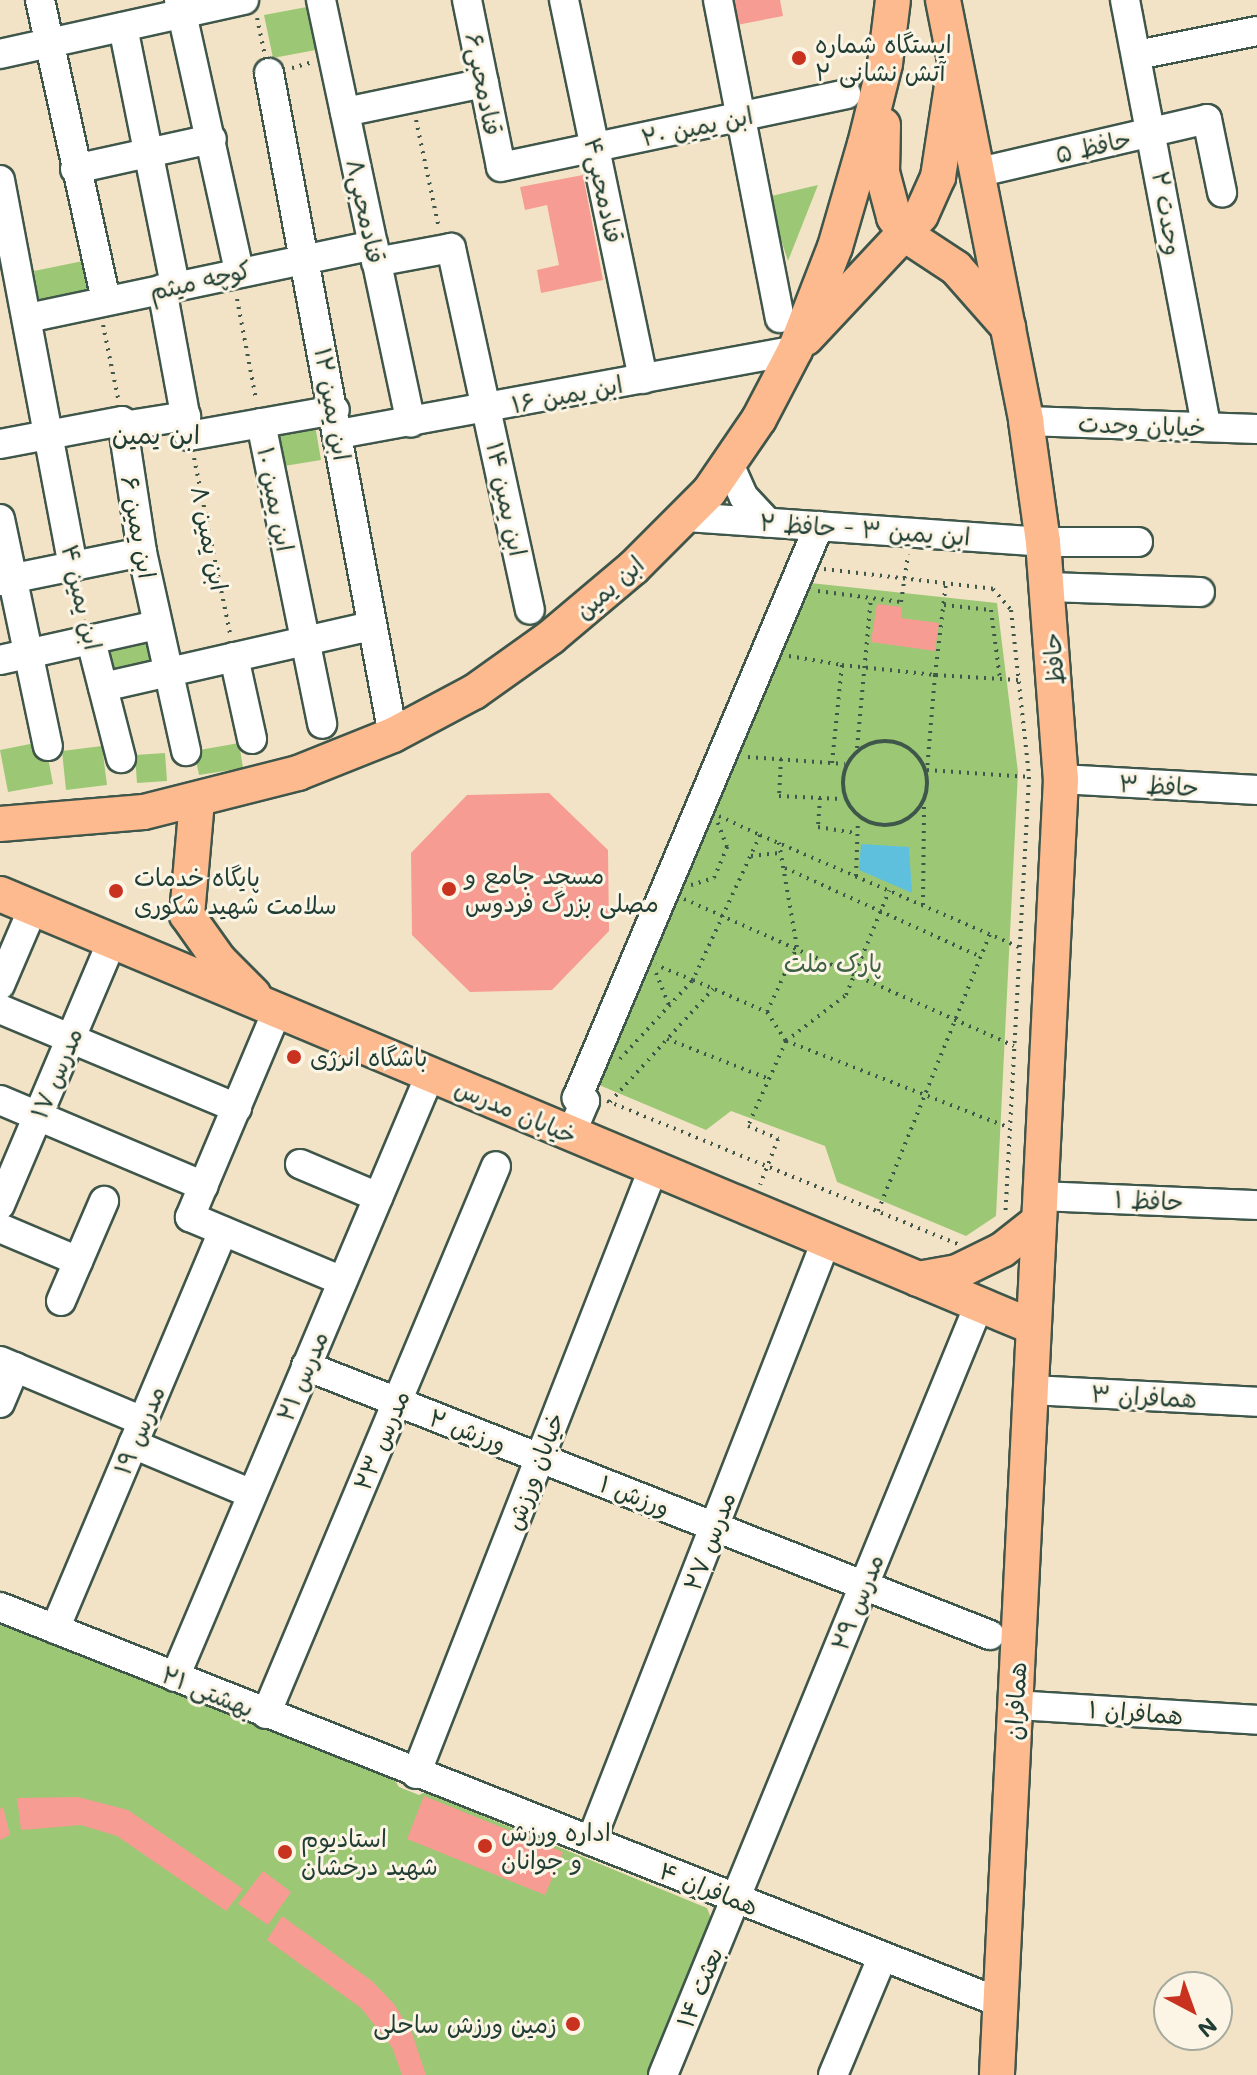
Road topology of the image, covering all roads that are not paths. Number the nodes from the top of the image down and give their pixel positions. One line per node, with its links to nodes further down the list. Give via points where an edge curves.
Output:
1 (40, 0): 13 (street)
2 (321, 0): 21 (street, قنادمحبی۸)
3 (467, 0): 19 (street, قنادمحبی۶)
4 (564, 0): 25 (street, قنادمحبی۴)
5 (718, 0): 22 (street)
6 (893, 0): 17 (main road, ابن یمین)
7 (943, 0): 16 (main road, حافظ)
8 (1125, 0): 15 (street, وحدت ۲)
9 (180, 7): 10 (street); 11 (street); 24 (street)
10 (250, 7)
11 (123, 27): 13 (street); 26 (street)
12 (1257, 31): 15 (street)
13 (50, 43): 14 (street); 28 (street)
14 (0, 54)
15 (1137, 55): 23 (street, وحدت ۲)
16 (956, 60): 29 (main road, حافظ); 33 (main road, via 938,177)
17 (885, 64): 33 (main road, via 882,172 889,206); 45 (main road, ابن یمین, via 846,211)
18 (269, 73): 37 (street, ابن یمین ۱۲)
19 (484, 83): 21 (street); 27 (street, قنادمحبی۶)
20 (846, 94): 22 (street, ابن یمین ۲۰)
21 (345, 112): 36 (street, قنادمحبی۸)
22 (740, 117): 25 (street, ابن یمین ۲۰); 43 (street)
23 (1153, 131): 29 (street, حافظ ۵); 31 (street, حافظ ۵, via 1207,119); 54 (street, وحدت ۲)
24 (212, 139): 26 (street); 39 (street)
25 (595, 147): 27 (street, ابن یمین ۲۰); 46 (street, قنادمحبی۴)
26 (150, 154): 28 (street); 40 (street)
27 (501, 167)
28 (75, 169): 41 (street)
29 (980, 172): 34 (main road, حافظ)
30 (0, 180): 32 (street, ابن یمین ۴)
31 (1222, 192)
32 (5, 229): 42 (street, ابن یمین ۴)
33 (906, 235): 38 (main road); 45 (main road)
34 (994, 245): 38 (main road, via 981,259); 44 (main road, حافظ)
35 (447, 248): 36 (street, کوچه میثم); 47 (street, ابن یمین ۱۴)
36 (374, 254): 37 (street, کوچه میثم); 51 (street, قنادمحبی۸)
37 (306, 257): 39 (street, کوچه میثم); 49 (street, ابن یمین ۱۲)
38 (956, 268): 44 (main road)
39 (235, 272): 40 (street, کوچه میثم)
40 (168, 287): 41 (street, کوچه میثم); 53 (street)
41 (102, 302): 42 (street, کوچه میثم)
42 (28, 318): 56 (street, ابن یمین ۴)
43 (780, 318)
44 (1008, 328): 48 (main road, حافظ)
45 (795, 350): 46 (street, ابن یمین ۱۶); 58 (main road, ابن یمین)
46 (643, 379): 47 (street, ابن یمین ۱۶)
47 (487, 409): 51 (street, ابن یمین ۱۶); 70 (street, ابن یمین ۱۴)
48 (1026, 421): 54 (street, خیابان وحدت); 63 (main road, حافظ)
49 (337, 422): 50 (street, ابن یمین ۱۶); 51 (street, ابن یمین ۱۶); 72 (street, ابن یمین ۱۲)
50 (261, 423): 53 (street, ابن یمین ۱۶); 74 (street, ابن یمین ۱۰)
51 (411, 423)
52 (123, 424): 53 (street, ابن یمین ۱۶); 56 (street, ابن یمین ۱۶); 65 (street, ابن یمین ۶)
53 (188, 426)
54 (1206, 426): 55 (street, خیابان وحدت)
55 (1257, 429)
56 (49, 435): 57 (street, ابن یمین ۱۶); 66 (street, ابن یمین ۴)
57 (0, 444)
58 (729, 464): 59 (main road, ابن یمین); 61 (street, via 749,504)
59 (687, 517): 61 (street, ابن یمین ۳ - حافظ ۲); 81 (main road, ابن یمین, via 551,637 474,692)
60 (0, 519): 67 (street)
61 (768, 523): 62 (street, ابن یمین ۳ - حافظ ۲)
62 (819, 526): 63 (street, ابن یمین ۳ - حافظ ۲); 102 (street, via 805,578 577,1098 585,1101)
63 (1043, 542): 64 (street, ابن یمین ۳ - حافظ ۲); 68 (main road, حافظ)
64 (1138, 542)
65 (142, 552): 66 (street); 71 (street, ابن یمین ۶)
66 (73, 567): 67 (street)
67 (6, 580): 75 (street)
68 (1047, 587): 69 (street); 86 (main road, حافظ)
69 (1200, 592)
70 (530, 609)
71 (157, 625): 73 (street); 78 (street, ابن یمین ۶)
72 (371, 626): 74 (street); 81 (street, ابن یمین ۱۲)
73 (91, 641): 75 (street); 79 (street, ابن یمین ۴)
74 (303, 641): 76 (street); 80 (street, ابن یمین ۱۰)
75 (29, 654): 77 (street); 83 (street)
76 (234, 657): 78 (street); 82 (street)
77 (0, 660)
78 (167, 673): 79 (street); 84 (street, ابن یمین ۶)
79 (103, 687): 85 (street, ابن یمین ۴)
80 (322, 724)
81 (393, 735): 88 (main road, ابن یمین, via 298,773)
82 (252, 739)
83 (48, 746)
84 (186, 751)
85 (121, 758)
86 (1045, 778): 87 (street, حافظ ۳); 111 (main road, حافظ)
87 (1257, 790)
88 (197, 801): 89 (main road, ابن یمین, via 131,813); 92 (main road)
89 (0, 824)
90 (0, 894): 91 (main road, خیابان مدرس)
91 (33, 908): 93 (main road, خیابان مدرس); 94 (street)
92 (187, 915): 93 (main road, via 157,945); 96 (main road, via 234,977)
93 (124, 946): 96 (main road, خیابان مدرس); 97 (street, مدرس ۱۷)
94 (0, 985)
95 (0, 1009): 97 (street)
96 (277, 1011): 98 (main road, خیابان مدرس); 100 (street)
97 (71, 1038): 100 (street); 101 (street, مدرس ۱۷)
98 (430, 1075): 102 (main road, خیابان مدرس); 108 (street, مدرس ۲۱)
99 (0, 1100): 101 (street)
100 (237, 1108): 106 (street)
101 (38, 1116): 106 (street); 107 (street, مدرس ۱۷)
102 (571, 1134): 105 (main road, خیابان مدرس)
103 (300, 1164): 108 (street)
104 (496, 1166): 124 (street, مدرس ۲۳)
105 (653, 1169): 114 (main road, خیابان مدرس); 128 (street, خیابان ورزش)
106 (204, 1186): 113 (street, via 190,1217)
107 (3, 1189)
108 (378, 1197): 117 (street, مدرس ۲۱)
109 (104, 1201): 115 (street)
110 (1257, 1205): 111 (street, حافظ ۱)
111 (1040, 1208): 116 (main road, via 1002,1250 957,1272); 120 (main road, حافظ)
112 (0, 1228): 115 (street)
113 (223, 1231): 117 (street); 127 (street, مدرس ۱۹)
114 (826, 1241): 116 (main road, خیابان مدرس); 130 (street, مدرس ۲۷)
115 (78, 1261): 118 (street)
116 (918, 1279): 119 (main road, خیابان مدرس)
117 (342, 1281): 122 (street, مدرس ۲۱)
118 (61, 1301)
119 (979, 1305): 120 (main road, خیابان مدرس); 131 (street, مدرس ۲۹)
120 (1033, 1327): 123 (main road, همافران)
121 (7, 1364): 126 (street); 127 (street)
122 (306, 1366): 124 (street, ورزش ۲); 129 (street, مدرس ۲۱)
123 (1031, 1390): 125 (street, همافران ۳); 136 (main road, همافران)
124 (397, 1402): 128 (street, ورزش ۲); 137 (street, مدرس ۲۳)
125 (1257, 1402)
126 (0, 1403)
127 (138, 1432): 129 (street); 133 (street, مدرس ۱۹)
128 (540, 1458): 130 (street, ورزش ۱); 139 (street, خیابان ورزش)
129 (252, 1494): 135 (street, مدرس ۲۱)
130 (715, 1527): 131 (street, ورزش ۱); 140 (street, مدرس ۲۷)
131 (864, 1585): 134 (street, ورزش ۱); 141 (street, مدرس ۲۹)
132 (0, 1607): 133 (street, بهشتی ۲۱)
133 (55, 1629): 135 (street, بهشتی ۲۱)
134 (990, 1635)
135 (175, 1677): 137 (street, بهشتی ۲۱)
136 (1015, 1705): 138 (street, همافران ۱); 143 (main road, همافران)
137 (266, 1714): 139 (street, بهشتی ۲۱)
138 (1257, 1720)
139 (416, 1774): 140 (street, همافران ۴)
140 (591, 1841): 141 (street, همافران ۴)
141 (735, 1899): 142 (street, همافران ۴); 144 (street, بعثت ۱۴)
142 (882, 1958): 143 (street, همافران ۴); 145 (street)
143 (1001, 2003): 146 (main road, همافران)
144 (663, 2075)
145 (833, 2075)
146 (997, 2075)

